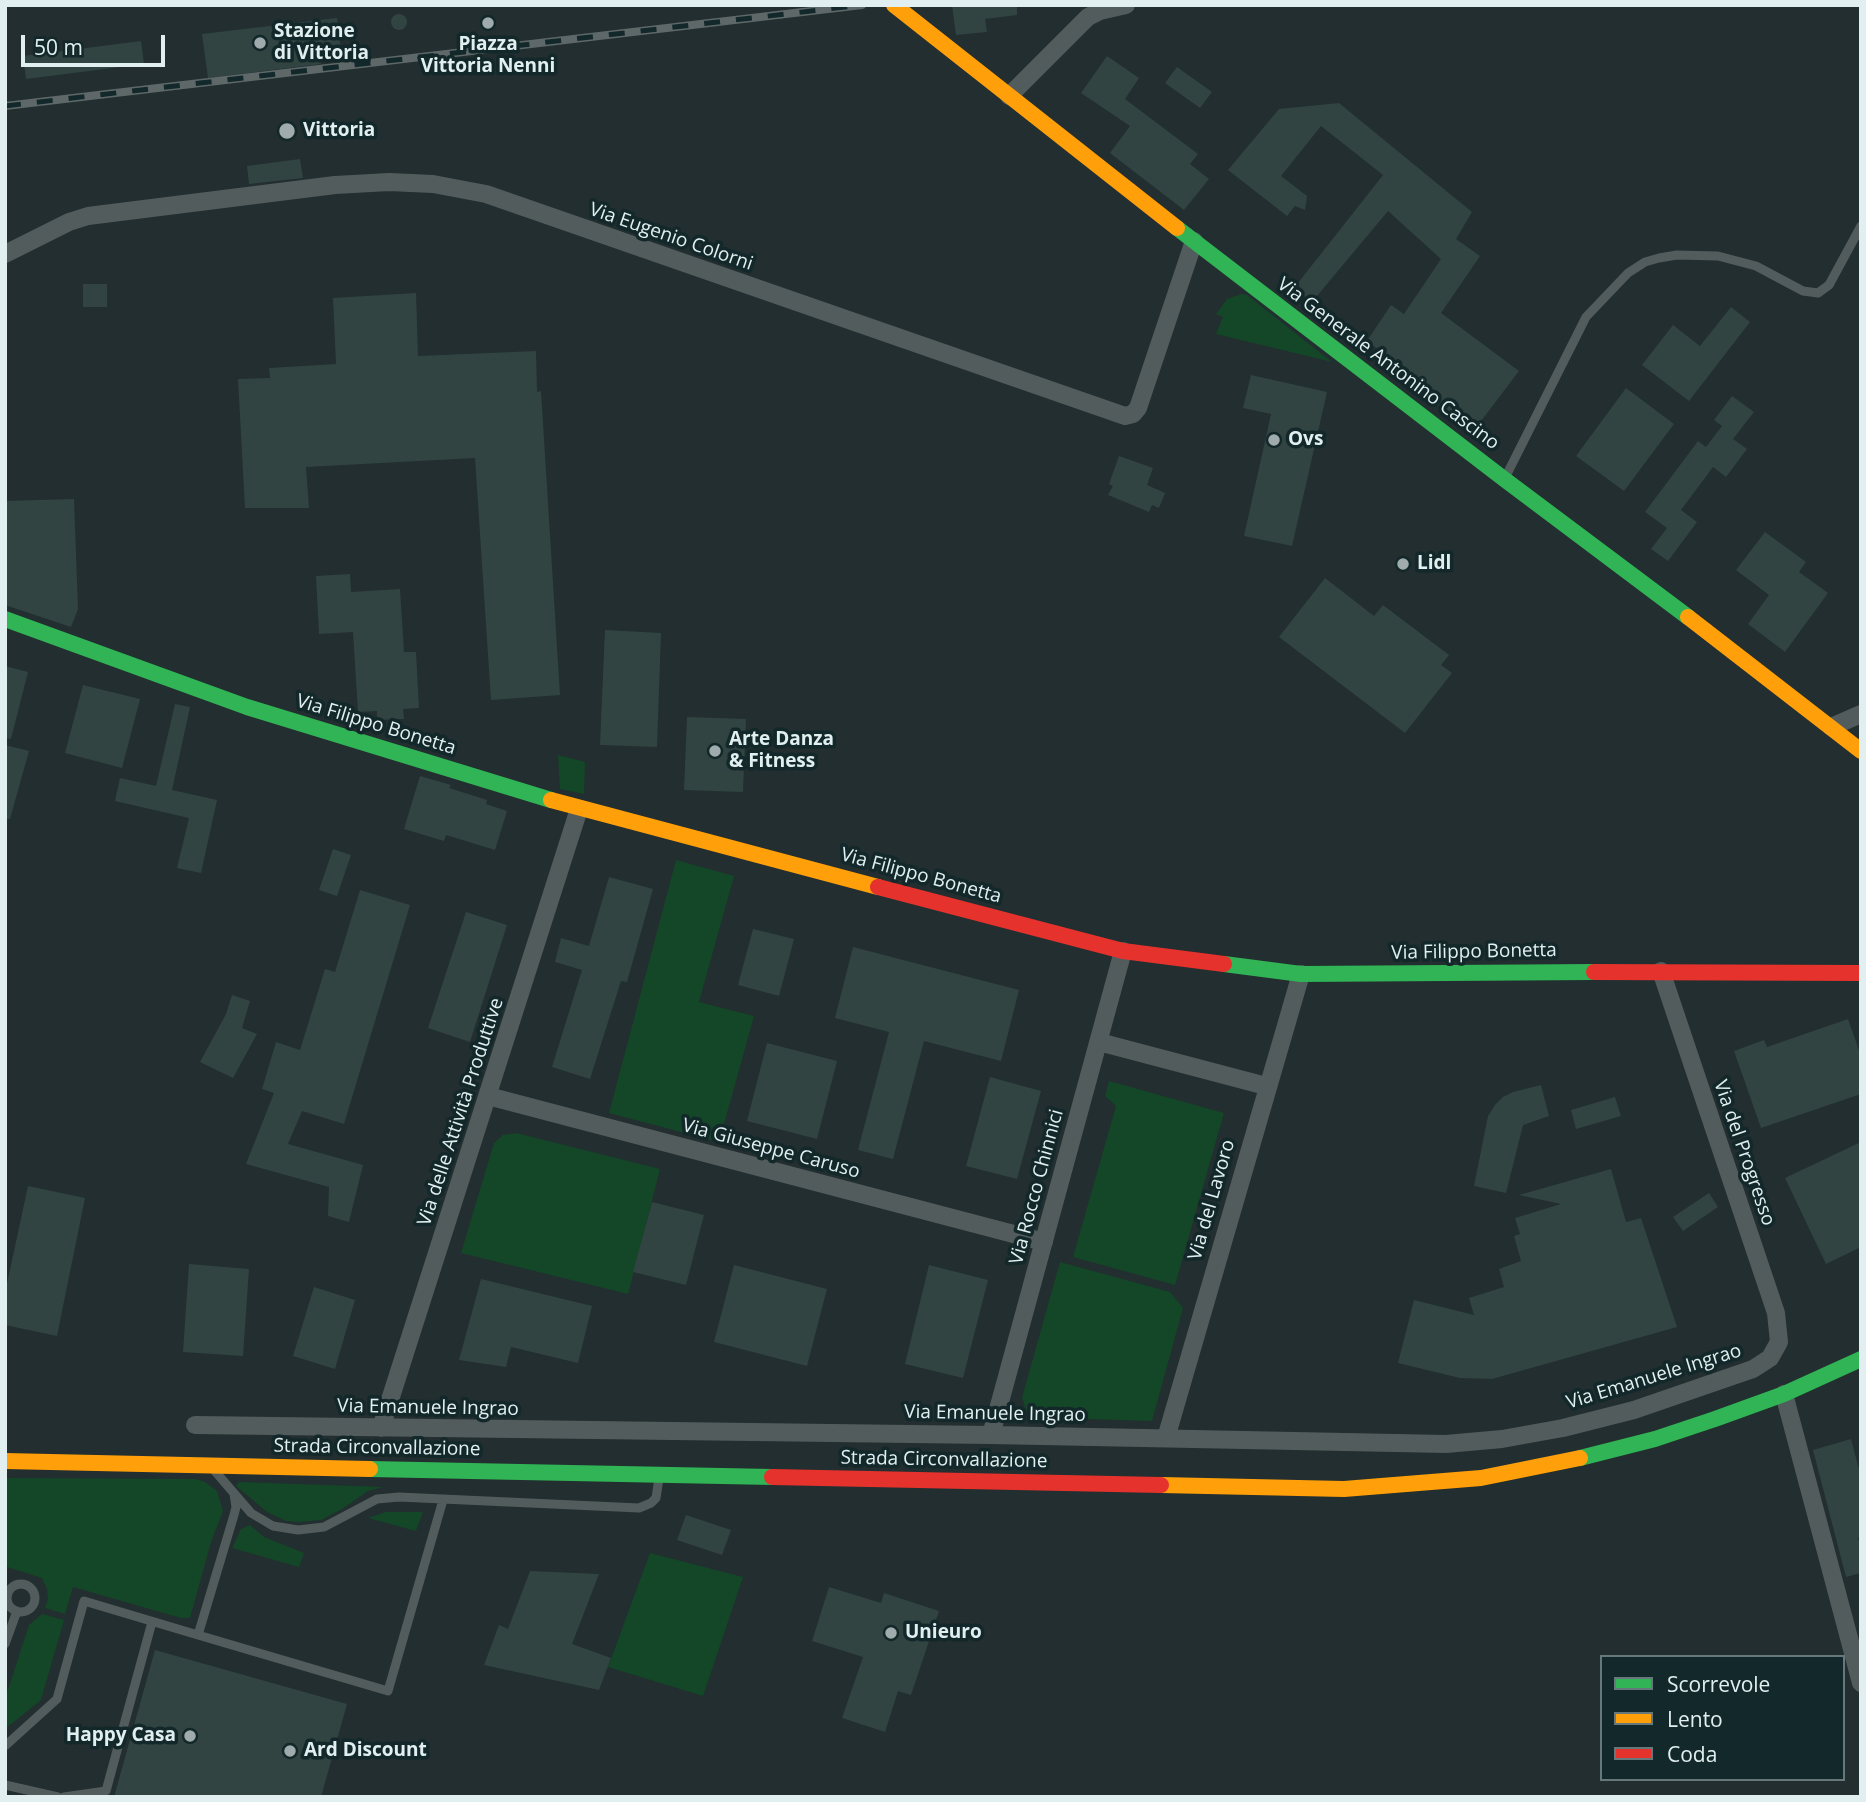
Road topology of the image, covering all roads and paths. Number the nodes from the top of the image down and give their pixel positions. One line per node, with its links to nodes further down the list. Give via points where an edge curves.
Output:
1 (894, 5): 3 (main road, Via Generale Antonino Cascino)
2 (1126, 5): 3 (street, via 1088,17)
3 (1009, 96): 5 (main road, Via Generale Antonino Cascino)
4 (1861, 226): 7 (lane, via 1829,285 1818,292 1803,291 1756,265 1718,256 1659,258 1628,272 1586,317)
5 (1194, 241): 6 (street, Via Eugenio Colorni, via 1139,408 1125,416 486,194 433,184 335,185 88,216); 7 (main road, Via Generale Antonino Cascino)
6 (5, 254)
7 (1504, 479): 10 (main road, Via Generale Antonino Cascino)
8 (5, 619): 12 (main road, Via Filippo Bonetta, via 247,707)
9 (1861, 714): 10 (street)
10 (1831, 727): 11 (main road, Via Generale Antonino Cascino)
11 (1861, 751)
12 (579, 809): 13 (main road, Via Filippo Bonetta); 19 (street, Via delle Attività Produttive)
13 (1123, 951): 16 (main road, Via Filippo Bonetta); 17 (street, Via Rocco Chinnici)
14 (1661, 971): 15 (main road, Via Filippo Bonetta); 16 (main road, Via Filippo Bonetta); 21 (street, Via del Progresso, via 1776,1313)
15 (1861, 973)
16 (1301, 974): 18 (street, Via del Lavoro)
17 (1099, 1042): 18 (street); 20 (street, Via Rocco Chinnici)
18 (1266, 1086): 27 (street, Via del Lavoro)
19 (488, 1096): 20 (street, Via Giuseppe Caruso); 25 (street, Via delle Attività Produttive)
20 (1044, 1242): 26 (street, Via Rocco Chinnici)
21 (1776, 1349): 27 (street, Via Emanuele Ingrao, via 1754,1368 1634,1410 1502,1439 1446,1444)
22 (1861, 1359): 23 (main road, Strada Circonvallazione)
23 (1784, 1394): 30 (main road, Strada Circonvallazione, via 1655,1439 1574,1460 1481,1478 1412,1485 1272,1488); 37 (street)
24 (195, 1425): 25 (street, Via Emanuele Ingrao)
25 (381, 1428): 26 (street, Via Emanuele Ingrao)
26 (991, 1435): 27 (street, Via Emanuele Ingrao)
27 (1166, 1438)
28 (5, 1461): 29 (main road, Strada Circonvallazione)
29 (210, 1466): 30 (main road, Strada Circonvallazione); 31 (lane)
30 (660, 1474): 32 (lane, via 656,1498 639,1508)
31 (234, 1494): 32 (lane, via 261,1520 298,1530 324,1527 377,1499); 35 (lane, via 234,1515)
32 (443, 1500): 35 (lane, via 388,1691)
33 (17, 1611): 36 (lane)
34 (152, 1622): 35 (lane); 38 (lane, via 84,1601 57,1699); 41 (lane, via 106,1791)
35 (198, 1635)
36 (5, 1644)
37 (1861, 1683)
38 (5, 1746)
39 (5, 1785): 40 (lane)
40 (58, 1797)
41 (64, 1797)

